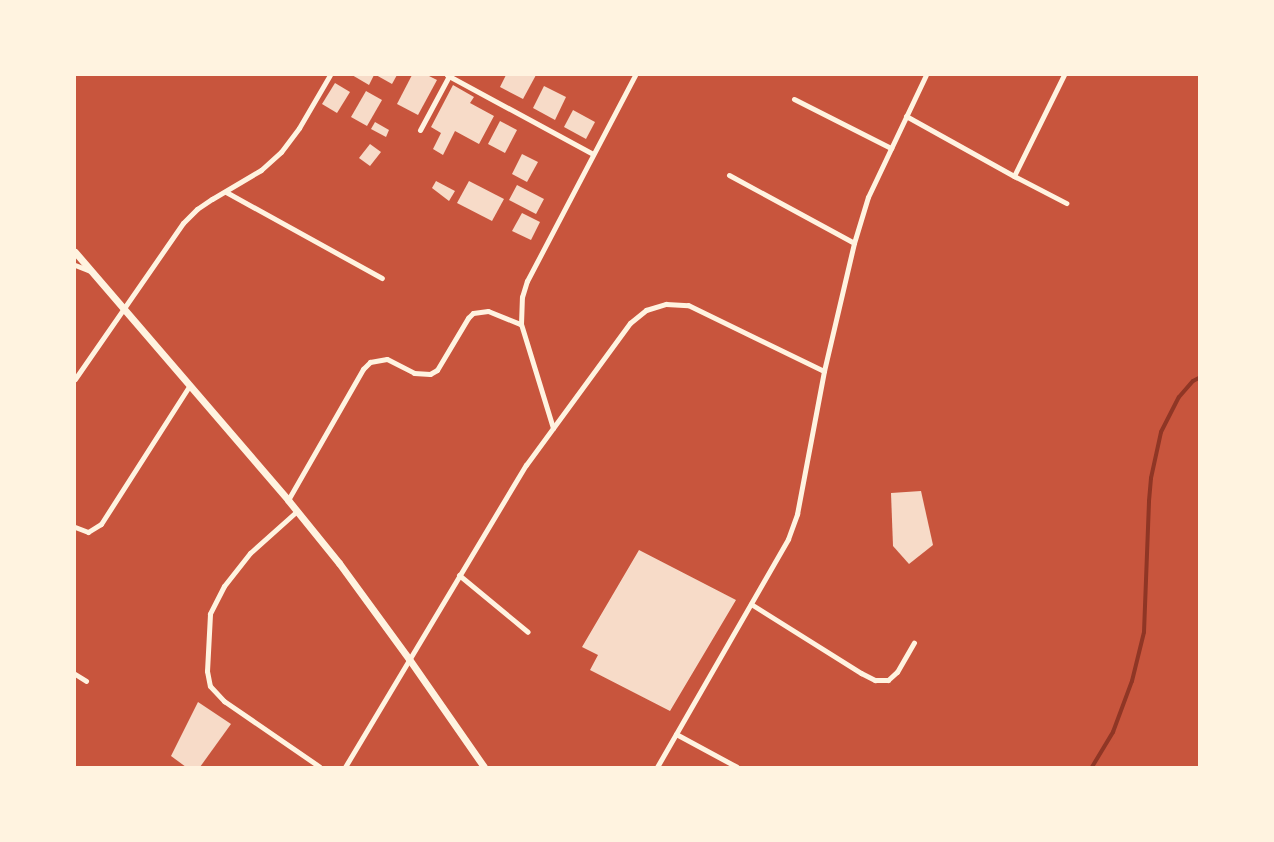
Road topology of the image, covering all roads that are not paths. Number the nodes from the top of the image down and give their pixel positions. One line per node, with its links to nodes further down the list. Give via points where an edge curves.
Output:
1 (330, 75): 13 (street, via 281,152 261,170)
2 (635, 75): 10 (street)
3 (926, 75): 7 (street)
4 (1064, 75): 12 (street)
5 (448, 76): 8 (street); 10 (street)
6 (794, 99): 9 (street)
7 (906, 116): 9 (street); 12 (street)
8 (420, 130)
9 (891, 148): 15 (street, via 868,197)
10 (594, 154): 21 (street, via 527,281 520,311)
11 (730, 175): 15 (street)
12 (1014, 176): 14 (street)
13 (226, 192): 19 (street); 20 (street, via 197,209 183,224)
14 (1066, 204)
15 (854, 243): 22 (street)
16 (75, 252): 18 (street)
17 (75, 265): 18 (street)
18 (92, 271): 20 (street)
19 (382, 278)
20 (124, 308): 23 (street); 24 (street)
21 (521, 324): 25 (street); 26 (street, via 488,311 473,313 436,370 430,374 414,373 387,360 370,362 363,368)
22 (824, 371): 25 (street, via 688,305 666,304 646,310 630,323); 30 (street, via 797,514 788,539)
23 (75, 379)
24 (190, 385): 26 (street); 28 (street, via 101,524 88,532)
25 (553, 428): 29 (street, via 526,465)
26 (288, 500): 27 (street)
27 (297, 511): 33 (street); 37 (street, via 250,553 224,586 210,614 207,671 210,686 224,701)
28 (75, 527)
29 (460, 575): 31 (street); 33 (street)
30 (751, 604): 32 (street, via 875,680 888,680 897,672); 36 (street)
31 (528, 632)
32 (914, 643)
33 (409, 659): 38 (street); 39 (street)
34 (75, 674): 35 (street)
35 (86, 681)
36 (676, 734): 40 (street); 41 (street)
37 (320, 767)
38 (345, 767)
39 (484, 767)
40 (657, 767)
41 (737, 767)

